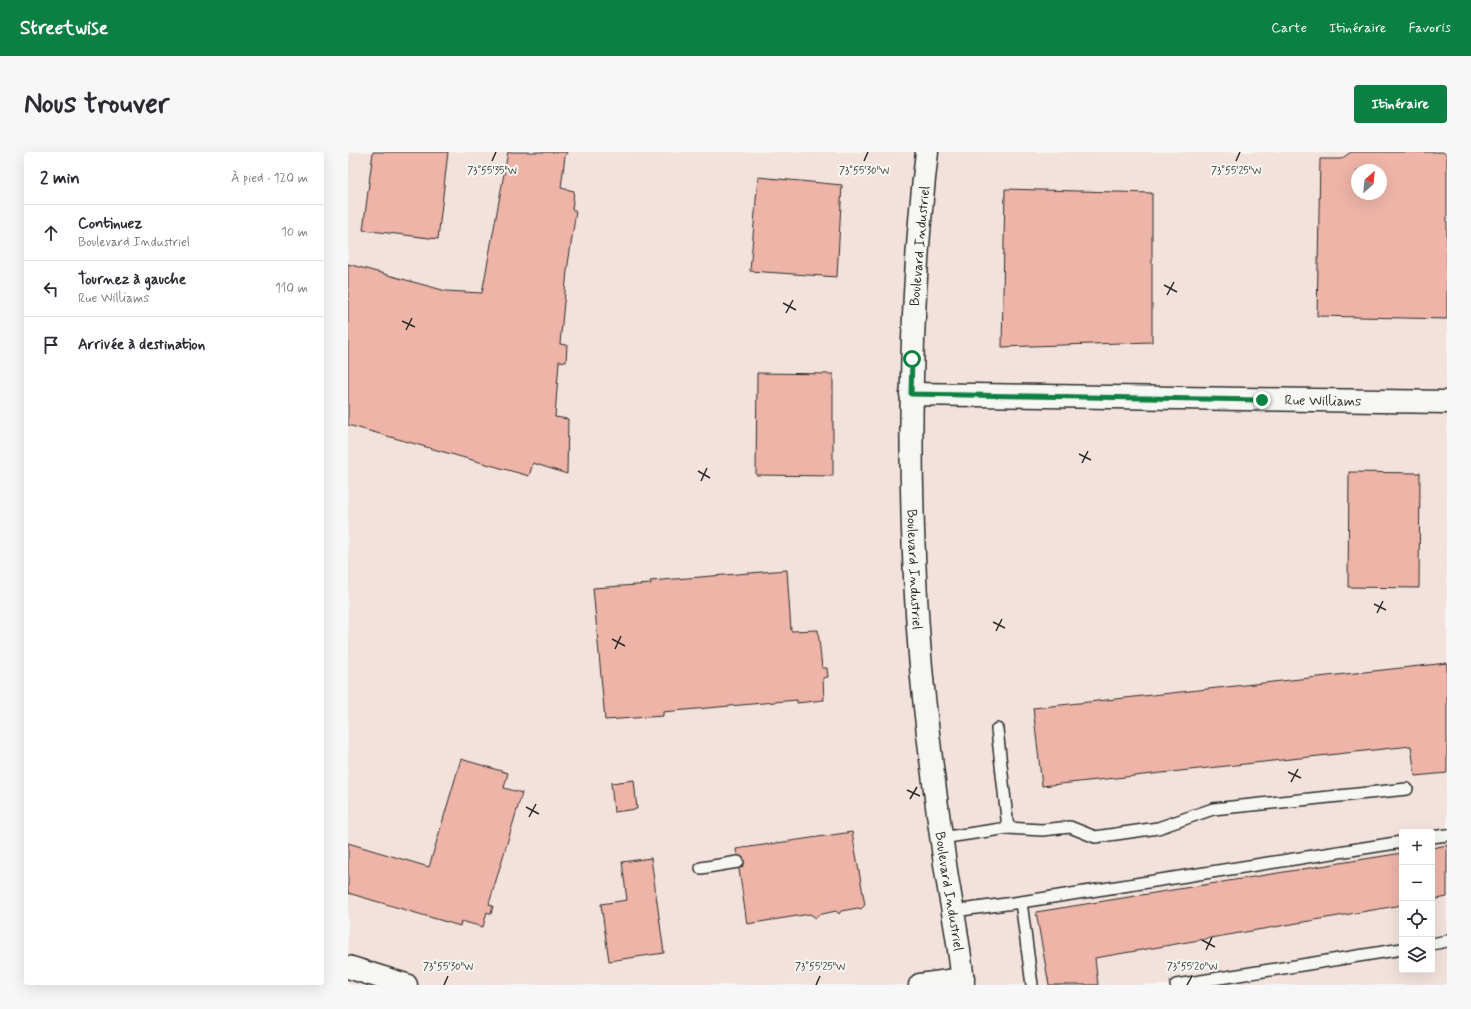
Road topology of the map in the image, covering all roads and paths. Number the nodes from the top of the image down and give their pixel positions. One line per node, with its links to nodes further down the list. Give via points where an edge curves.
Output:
1 (927, 152): 2 (street, Boulevard Industriel, via 914,306)
2 (911, 394): 3 (street, Rue Williams); 9 (street, Boulevard Industriel, via 917,618 923,696)
3 (1447, 402)
4 (997, 729): 6 (lane)
5 (1407, 789): 6 (lane, via 1213,809 1158,828 1095,837 1070,827 1042,830)
6 (1008, 828): 9 (lane)
7 (1447, 835): 8 (lane)
8 (1435, 837)
9 (941, 838): 14 (street, Boulevard Industriel)
10 (1399, 842): 13 (lane)
11 (738, 862): 12 (lane)
12 (701, 868)
13 (1021, 902): 14 (lane); 22 (lane)
14 (954, 912): 19 (street, Boulevard Industriel)
15 (1447, 942): 16 (lane)
16 (1435, 944)
17 (1399, 949): 23 (lane)
18 (348, 967): 20 (street)
19 (963, 982): 21 (street)
20 (406, 985)
21 (920, 985)
22 (1032, 985)
23 (1176, 985)

